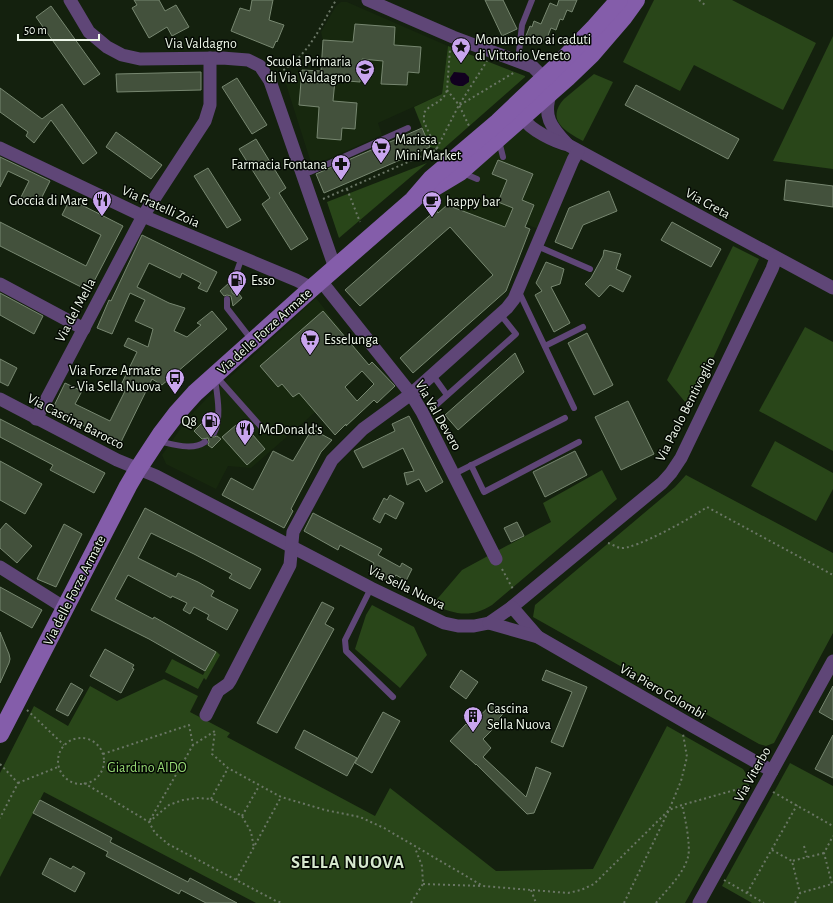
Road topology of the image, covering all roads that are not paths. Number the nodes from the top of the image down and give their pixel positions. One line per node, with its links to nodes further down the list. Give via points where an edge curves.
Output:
1 (70, 0): 6 (street, Via Valdagno, via 89,32 107,48 122,55 140,59)
2 (368, 0): 7 (street)
3 (532, 0): 7 (lane, via 522,26)
4 (619, 0): 8 (street, Via delle Forze Armate)
5 (636, 0): 8 (street, Via delle Forze Armate, via 592,54)
6 (210, 58): 18 (street, Via del Mella, via 208,114); 22 (street, Via Valdagno, via 248,60 260,66 270,81)
7 (518, 66): 8 (street, via 533,67)
8 (548, 85): 9 (street, Via delle Forze Armate); 13 (street, Via Creta, via 547,113 558,134)
9 (520, 110): 11 (street, Via delle Forze Armate); 13 (street, Via Creta, via 530,126)
10 (408, 128): 16 (lane)
11 (485, 133): 14 (lane); 15 (street, Via delle Forze Armate)
12 (0, 148): 18 (street, Via Fratelli Zoia)
13 (573, 148): 19 (street, via 573,160); 21 (street, Via Creta)
14 (503, 157)
15 (452, 162): 17 (lane); 22 (street, Via delle Forze Armate)
16 (310, 172)
17 (477, 180)
18 (143, 216): 20 (street, Via Fratelli Zoia); 32 (street, Via del Mella)
19 (537, 246): 23 (lane); 27 (street)
20 (242, 258): 25 (street, Via Fratelli Zoia, via 296,280); 28 (lane)
21 (776, 258): 26 (street, Via Creta); 56 (street, Via Paolo Bentivoglio, via 680,458 670,473 662,483)
22 (336, 268): 25 (street, Via delle Forze Armate)
23 (590, 269)
24 (0, 284): 32 (street)
25 (317, 284): 33 (street, Via delle Forze Armate); 37 (street, Via Val Devero)
26 (833, 288)
27 (518, 290): 30 (street, via 514,299); 34 (lane)
28 (236, 291)
29 (227, 299): 33 (lane, via 227,308)
30 (500, 314): 35 (street); 38 (lane, Via Val Devero, via 516,334)
31 (583, 327): 34 (lane)
32 (84, 329): 43 (street, Via del Mella)
33 (252, 341): 36 (street, Via delle Forze Armate)
34 (545, 346): 41 (lane)
35 (432, 374): 37 (street); 38 (lane, Via Val Devero)
36 (215, 375): 44 (lane); 45 (lane, via 218,420); 46 (street, Via delle Forze Armate, via 177,413)
37 (411, 394): 51 (street, Via Val Devero); 52 (street, via 363,429 332,460 293,532)
38 (447, 395): 40 (lane, Via Val Devero)
39 (0, 399): 43 (street, Via Cascina Barocco)
40 (434, 407)
41 (574, 408)
42 (565, 418): 49 (lane)
43 (36, 419): 50 (street, Via Cascina Barocco)
44 (263, 429)
45 (214, 433)
46 (157, 440): 47 (lane, via 190,446 198,446); 50 (street, Via delle Forze Armate)
47 (205, 442)
48 (579, 442): 49 (lane, via 484,492)
49 (470, 465): 51 (lane)
50 (138, 469): 52 (street, Via Sella Nuova); 57 (street, Via delle Forze Armate)
51 (454, 474): 53 (street, Via Val Devero)
52 (291, 546): 55 (street, Via Sella Nuova); 62 (street, via 290,564 230,681 218,691)
53 (496, 559)
54 (0, 567): 57 (street)
55 (371, 588): 58 (street, Via Sella Nuova, via 444,623 458,626); 61 (lane, via 345,640 346,651)
56 (512, 607): 58 (street, Via Sella Nuova); 59 (street, Via Piero Colombi)
57 (65, 608): 63 (street, Via delle Forze Armate)
58 (488, 623): 59 (street, Via Piero Colombi)
59 (538, 637): 64 (street, Via Piero Colombi)
60 (833, 661): 64 (street, Via Viterbo)
61 (393, 696)
62 (206, 715)
63 (0, 734)
64 (772, 771): 65 (street, Via Viterbo)
65 (699, 903)

